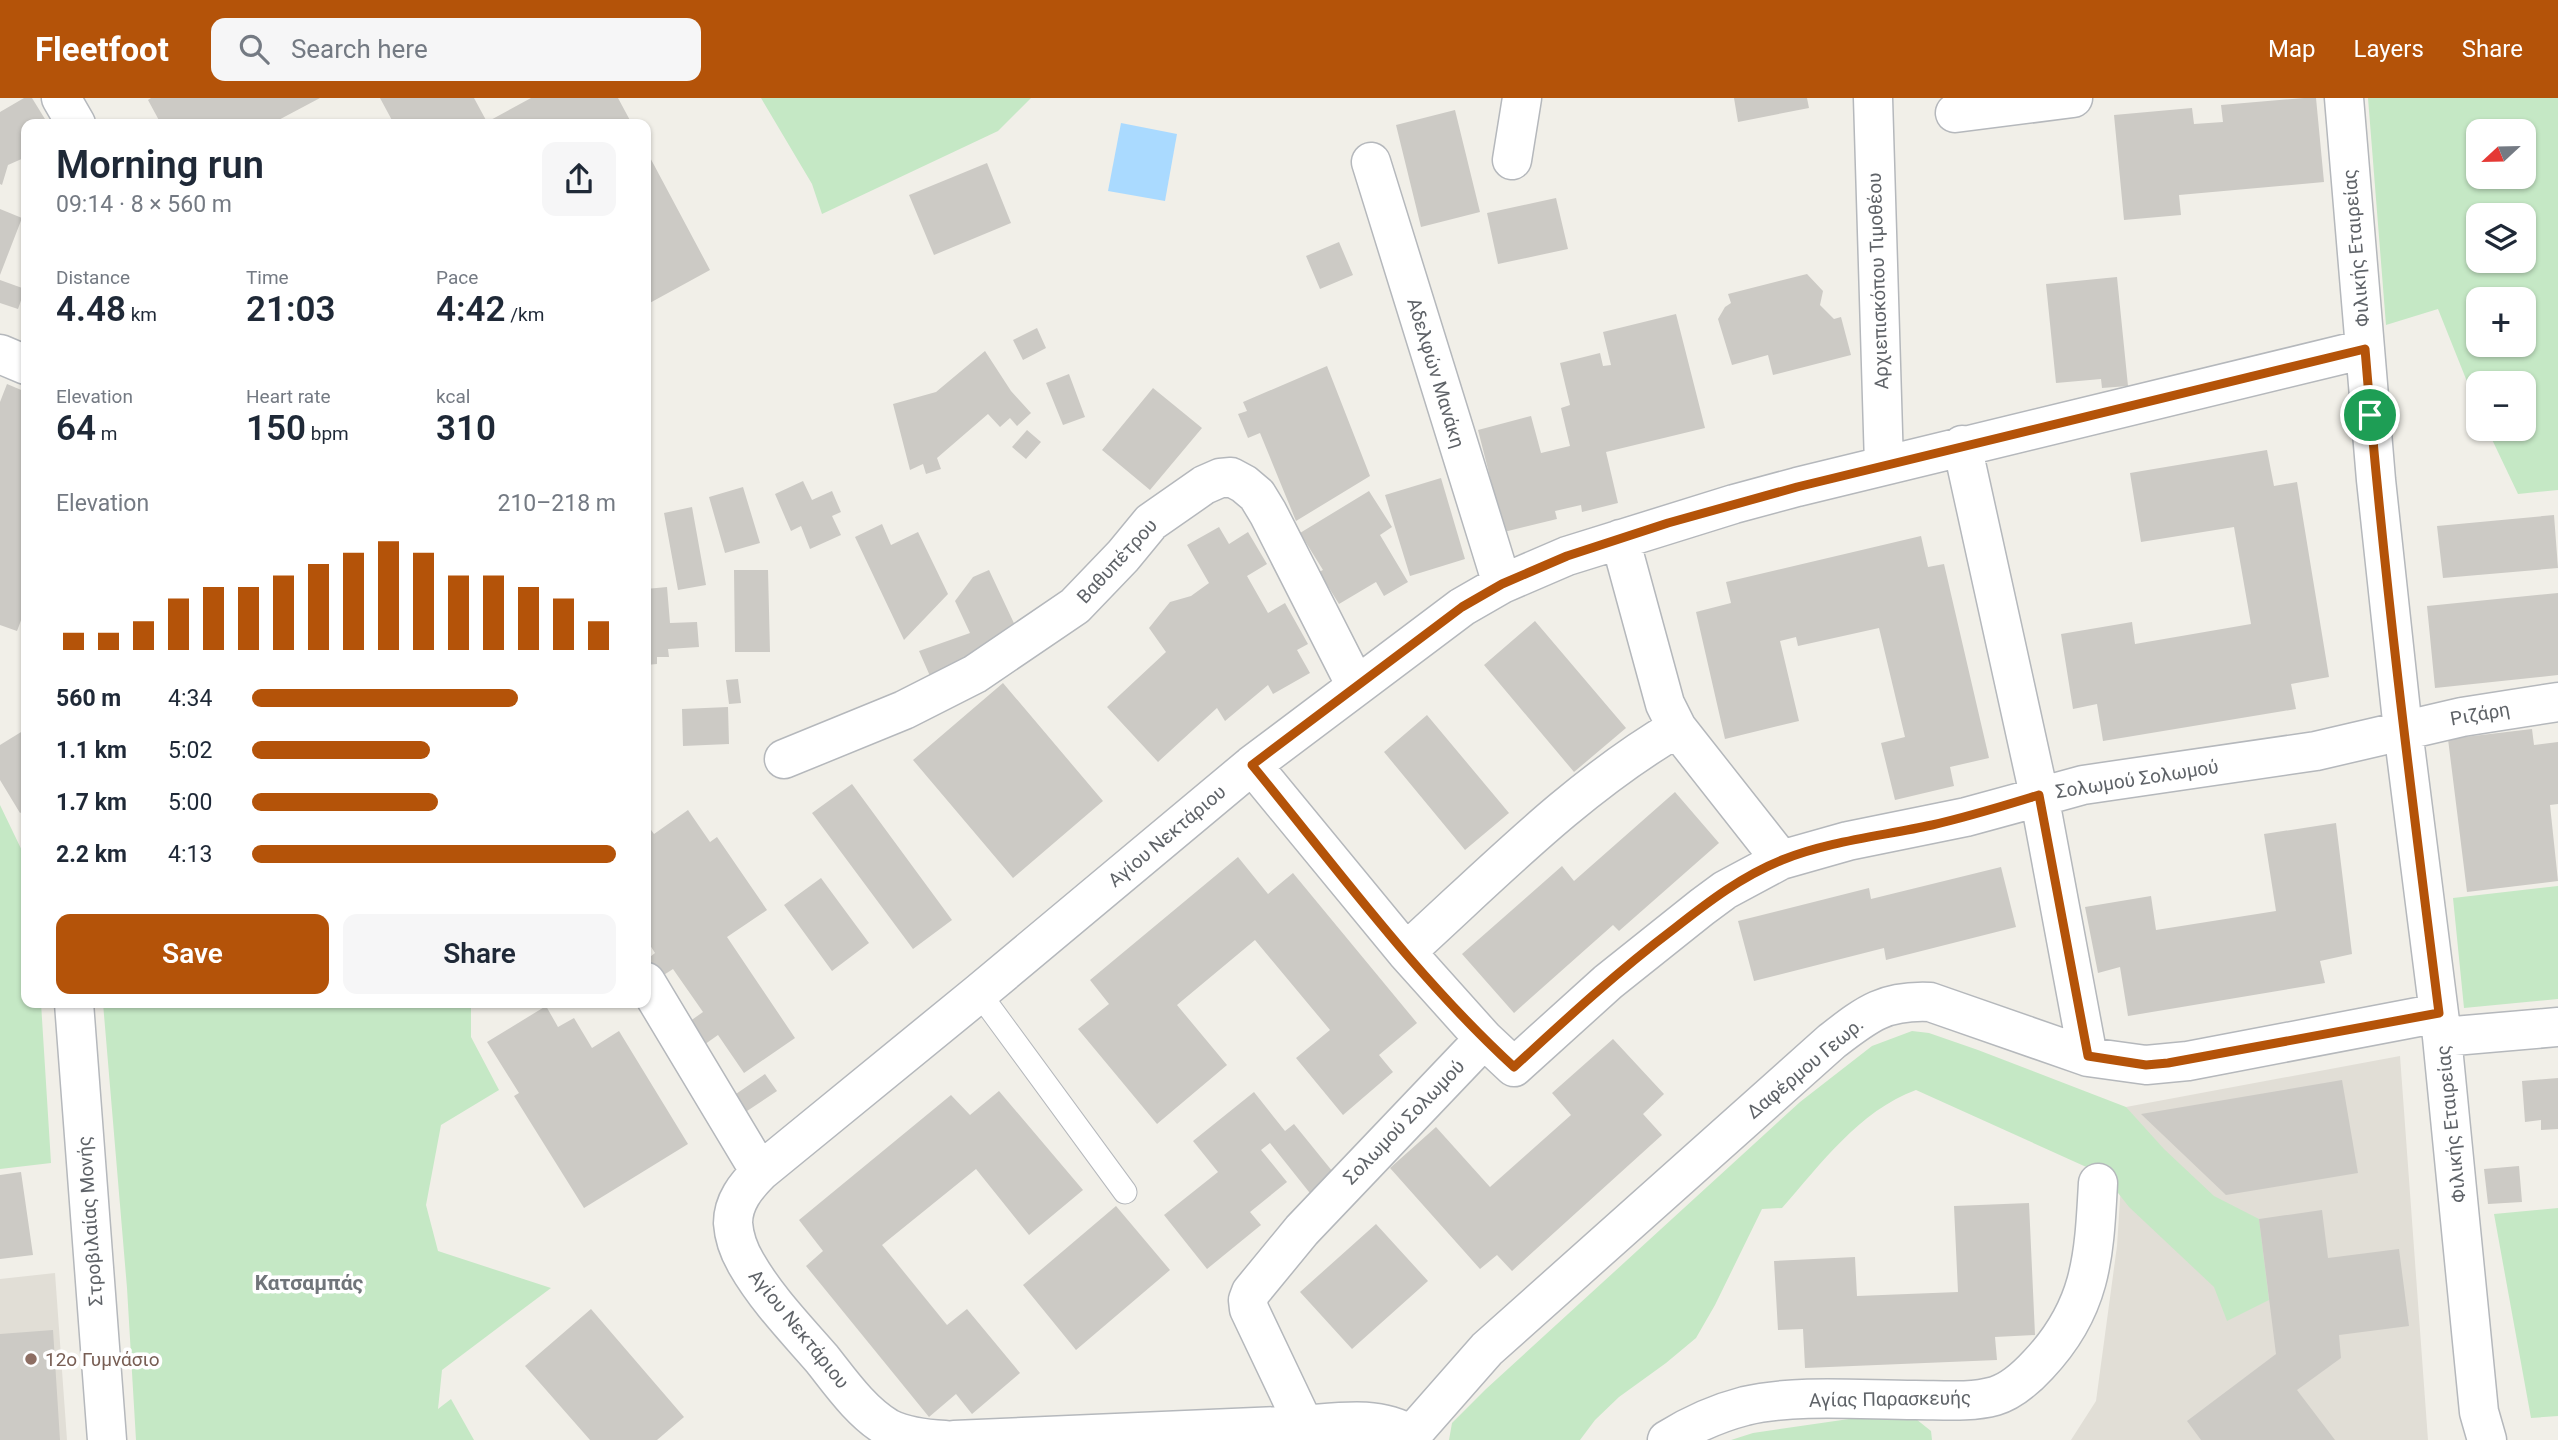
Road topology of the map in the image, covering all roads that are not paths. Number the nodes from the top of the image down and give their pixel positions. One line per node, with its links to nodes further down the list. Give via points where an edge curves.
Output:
1 (61, 98): 7 (street)
2 (1522, 98): 8 (street)
3 (1873, 98): 14 (street, Αρχιεπισκόπου Τιμοθέου)
4 (2073, 98): 6 (street)
5 (2344, 98): 10 (street, Φιλικής Εταιρείας)
6 (1955, 113)
7 (73, 119)
8 (1511, 160)
9 (1371, 162): 16 (street, Αδελφών Μανάκη)
10 (2365, 349): 13 (street, Αγίου Νεκτάριου); 20 (street, Φιλικής Εταιρείας)
11 (0, 354): 12 (street)
12 (21, 363)
13 (1962, 445): 14 (street, Αγίου Νεκτάριου); 23 (street)
14 (1884, 464): 15 (street, Αγίου Νεκτάριου)
15 (1620, 539): 16 (street, Αγίου Νεκτάριου); 19 (street)
16 (1502, 584): 17 (street, Αγίου Νεκτάριου, via 1462,607)
17 (1356, 686): 21 (street, Βαθυπέτρου, via 1257,495 1231,477 1220,478 1151,522 1068,612 975,674 904,710); 22 (street, Αγίου Νεκτάριου)
18 (2558, 702): 20 (street, Ριζάρη)
19 (1676, 727): 24 (street); 25 (street, via 1579,796)
20 (2403, 730): 23 (street, Σολωμού Σολωμού, via 2316,751); 29 (street, Φιλικής Εταιρείας)
21 (784, 759)
22 (1252, 765): 25 (street); 27 (street, Αγίου Νεκτάριου)
23 (2039, 795): 24 (street, Σολωμού Σολωμού); 32 (street)
24 (1781, 860): 31 (street, Σολωμού Σολωμού, via 1702,907 1608,982 1514,1067)
25 (1406, 952): 31 (street)
26 (651, 990): 33 (street)
27 (979, 993): 33 (street, Αγίου Νεκτάριου); 35 (lane)
28 (74, 1008): 39 (street, Στροβιλαίας Μονής)
29 (2441, 1025): 30 (street, Δαφέρμου Γεωρ.); 32 (street, Δαφέρμου Γεωρ., via 2146,1065); 43 (street, Φιλικής Εταιρείας, via 2479,1412)
30 (2558, 1027)
31 (1484, 1039): 36 (street, Σολωμού Σολωμού, via 1301,1230 1251,1292 1252,1318)
32 (2088, 1056): 37 (street, Δαφέρμου Γεωρ., via 1930,1002 1886,1005 1832,1041 1487,1349)
33 (760, 1172): 38 (street, Αγίου Νεκτάριου, via 737,1202 733,1224 740,1252 766,1294 870,1415 898,1432)
34 (2098, 1183): 42 (street, Αγίας Παρασκευής, via 2093,1253 2079,1306 2056,1345 2013,1388 1996,1396 1959,1400 1762,1403 1722,1413)
35 (1125, 1192)
36 (1304, 1425): 37 (street, via 1385,1423); 41 (street)
37 (1409, 1438)
38 (933, 1439): 40 (street)
39 (107, 1440)
40 (945, 1440)
41 (954, 1440)
42 (1667, 1440)
43 (2487, 1440)

